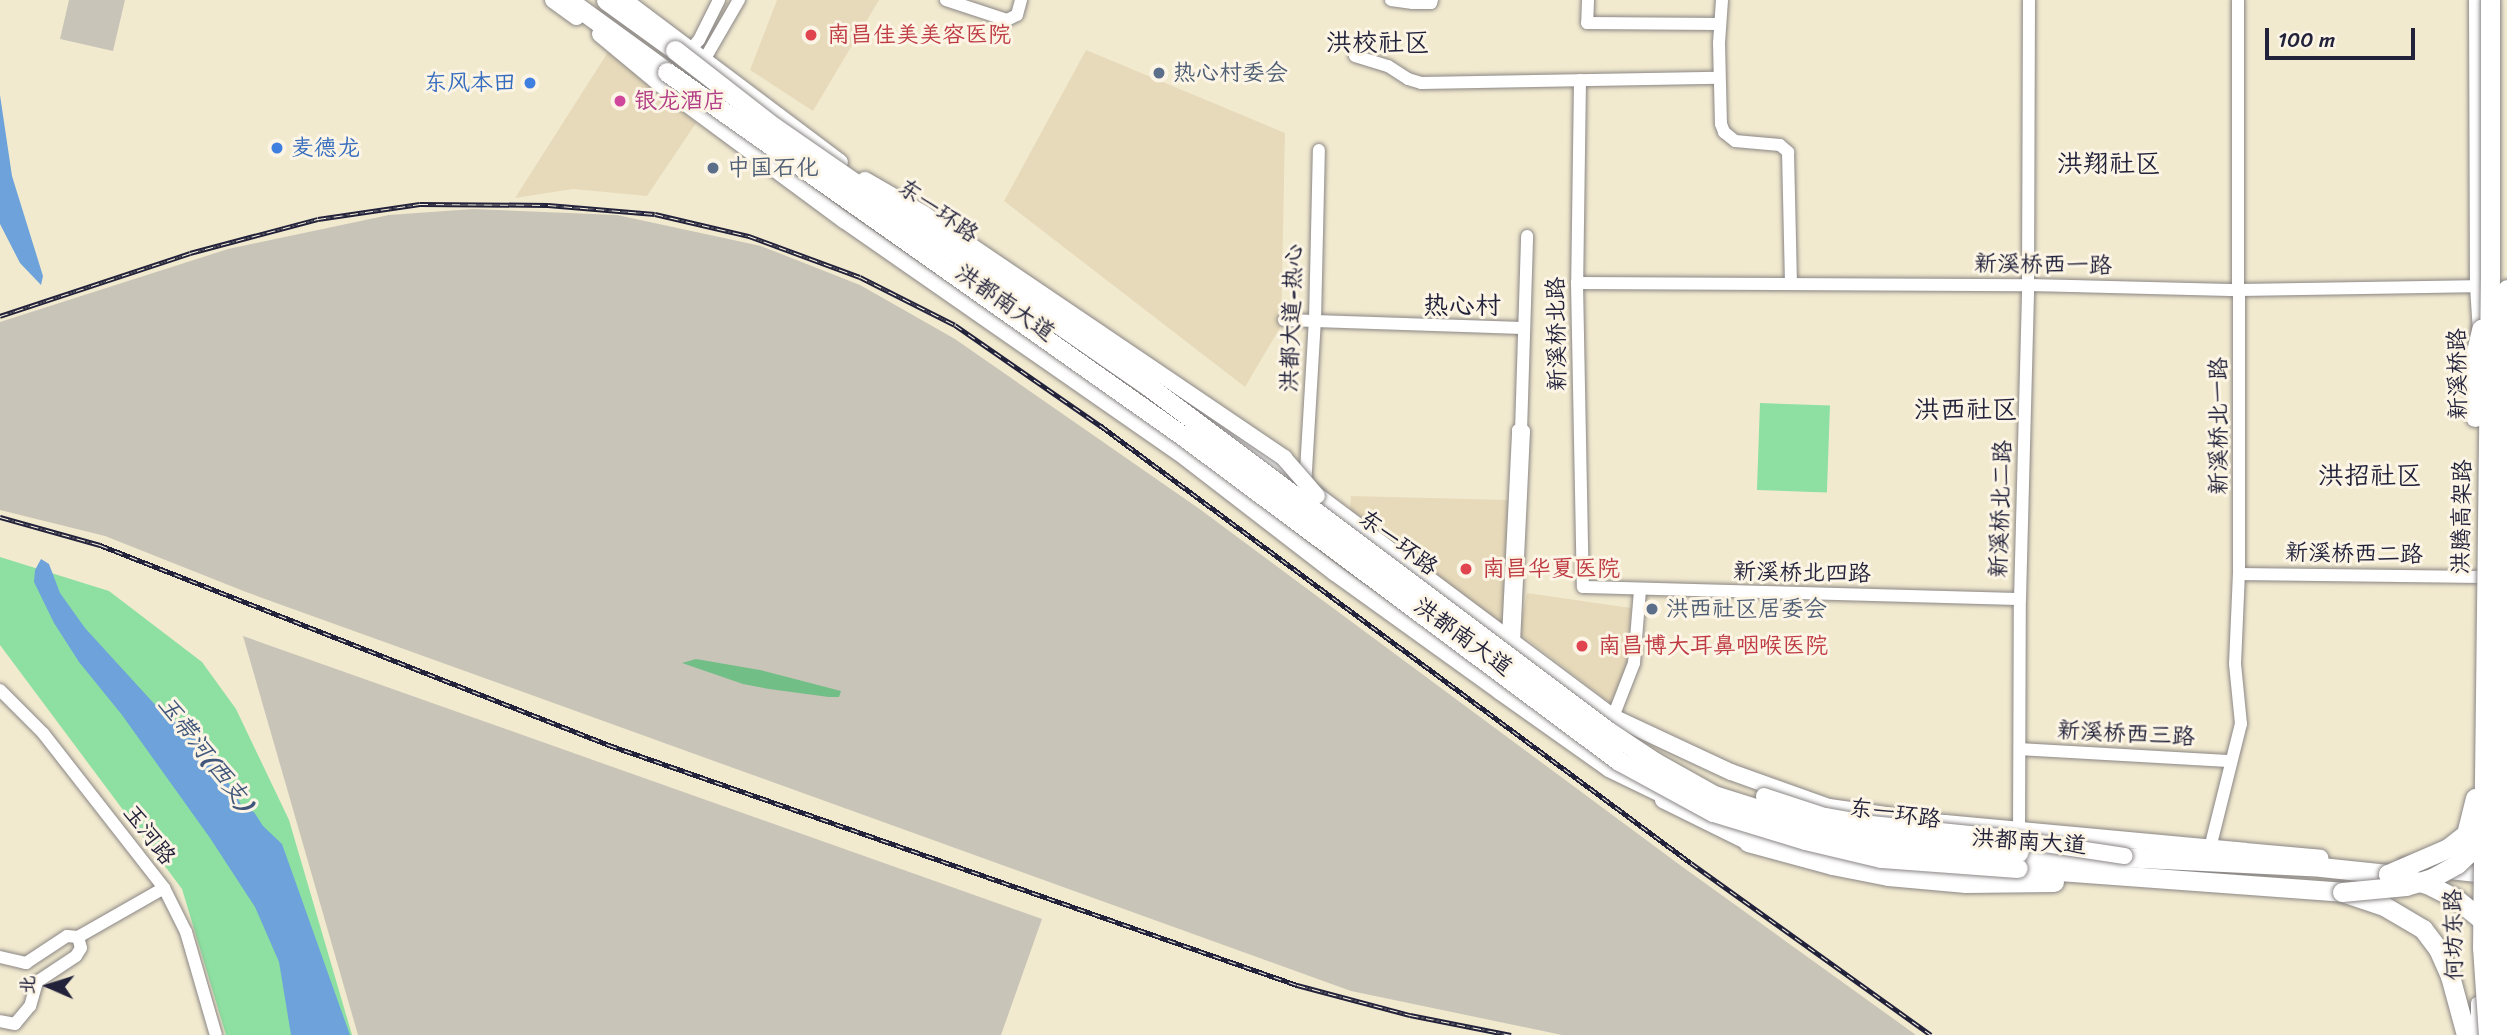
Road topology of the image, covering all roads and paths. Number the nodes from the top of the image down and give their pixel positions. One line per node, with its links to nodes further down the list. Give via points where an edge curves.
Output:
1 (553, 0): 23 (main road, 洪都南大道)
2 (568, 0): 61 (highway, 东一环路, bridge, via 1183,436 1619,761 1713,813 1881,858)
3 (606, 0): 25 (highway, 东一环路, bridge)
4 (624, 0): 18 (main road, 洪都南大道)
5 (719, 0): 18 (street)
6 (739, 0): 20 (street)
7 (946, 0): 8 (street, via 1007,20 1017,15)
8 (1021, 0)
9 (1391, 0): 10 (street)
10 (1432, 0)
11 (1588, 0): 17 (street, via 1587,23)
12 (1722, 0): 17 (street)
13 (2029, 0): 31 (street, 新溪桥北二路)
14 (2238, 0): 32 (street, 新溪桥北一路)
15 (2477, 0): 28 (main road, 新溪桥路)
16 (2490, 0): 28 (highway, 洪腾高架路, bridge)
17 (1720, 24): 21 (street)
18 (692, 49): 20 (main road, 洪都南大道); 23 (street)
19 (1355, 56): 22 (street, via 1422,83)
20 (706, 59): 24 (street); 37 (main road, 洪都南大道, via 891,202)
21 (1719, 79): 22 (street); 30 (street, via 1724,132 1735,141 1780,145 1789,155)
22 (1580, 80): 29 (street, 新溪桥北路)
23 (660, 84): 24 (main road, 洪都南大道)
24 (681, 100): 49 (main road, 洪都南大道, via 844,220 1178,452 1335,573)
25 (774, 127): 37 (main road, bridge, via 923,214 1284,458); 55 (highway, 东一环路, bridge, via 1148,386 1608,731 1656,762 1714,795 1806,824 1882,841)
26 (1319, 149): 35 (street, 洪都大道-热心)
27 (1527, 236): 36 (street)
28 (2484, 281): 32 (street, 新溪桥西一路); 33 (street, 新溪桥西一路); 39 (main road, 新溪桥路); 51 (highway, bridge, via 2475,356); 74 (highway, 洪腾高架路, bridge, via 2482,947)
29 (1577, 283): 30 (street, 新溪桥西一路); 40 (street, 新溪桥北路)
30 (1791, 284): 31 (street, 新溪桥西一路)
31 (2028, 285): 32 (street, 新溪桥西一路); 43 (street, 新溪桥北二路)
32 (2240, 290): 38 (street, 新溪桥北一路)
33 (2507, 292): 76 (highway, 洪腾高架路, bridge, via 2497,935)
34 (1284, 320): 35 (street)
35 (1315, 321): 36 (street); 37 (street, 洪都大道-热心)
36 (1524, 328): 44 (street, via 1524,431)
37 (1311, 492): 44 (main road, 洪都南大道)
38 (2239, 574): 39 (street, 新溪桥西二路); 48 (street, 新溪桥北一路, via 2235,664 2241,724)
39 (2479, 577): 41 (street, 新溪桥西二路); 58 (main road, 新溪桥路)
40 (1583, 587): 42 (street, 新溪桥北四路)
41 (2507, 588)
42 (1640, 590): 43 (street, 新溪桥北四路); 46 (street, via 1634,663)
43 (2020, 599): 47 (street, 新溪桥北二路)
44 (1511, 640): 46 (main road, 洪都南大道)
45 (0, 690): 62 (street, 玉河路, via 43,733)
46 (1618, 720): 52 (main road, 洪都南大道, via 1731,772 1829,807); 56 (main road, bridge, via 1677,760 1825,816)
47 (2020, 750): 48 (street, 新溪桥西三路); 52 (street, 新溪桥北二路)
48 (2231, 761): 54 (street, 新溪桥北一路)
49 (1609, 769): 53 (main road); 64 (main road, 洪都南大道, via 1690,808 1814,847 2416,890)
50 (2507, 773): 63 (highway, bridge, via 2474,848 2456,864 2406,886)
51 (2475, 793): 57 (highway, bridge, via 2486,840); 59 (highway, bridge, via 2466,834 2448,848)
52 (2020, 830): 54 (main road, 洪都南大道); 55 (street, 新溪桥北二路)
53 (1748, 842): 61 (highway, via 1888,876 1966,883)
54 (2210, 848): 58 (main road, 洪都南大道)
55 (2019, 852): 56 (highway, 东一环路, bridge)
56 (2125, 856): 59 (highway, 东一环路)
57 (2507, 867)
58 (2474, 873): 60 (main road, 洪都南大道); 64 (street, 何坊东路)
59 (2388, 874): 68 (highway, 东一环路, bridge, via 2427,884 2455,898 2482,920)
60 (2507, 879)
61 (2160, 880): 63 (highway, 东一环路)
62 (164, 888): 66 (street); 71 (street, 玉河路, via 186,932)
63 (2342, 892): 72 (highway, via 2384,906 2423,929 2451,976)
64 (2481, 899): 65 (main road, 洪都南大道); 73 (street, 何坊东路); 75 (street, 何坊东路)
65 (2507, 903)
66 (78, 937): 67 (street, via 67,936 26,963); 70 (street, via 81,948 76,956 37,982)
67 (0, 957)
68 (2507, 969)
69 (0, 1021): 70 (street)
70 (16, 1029)
71 (216, 1035)
72 (2466, 1035)
73 (2477, 1035)
74 (2488, 1035)
75 (2494, 1035)
76 (2505, 1035)

